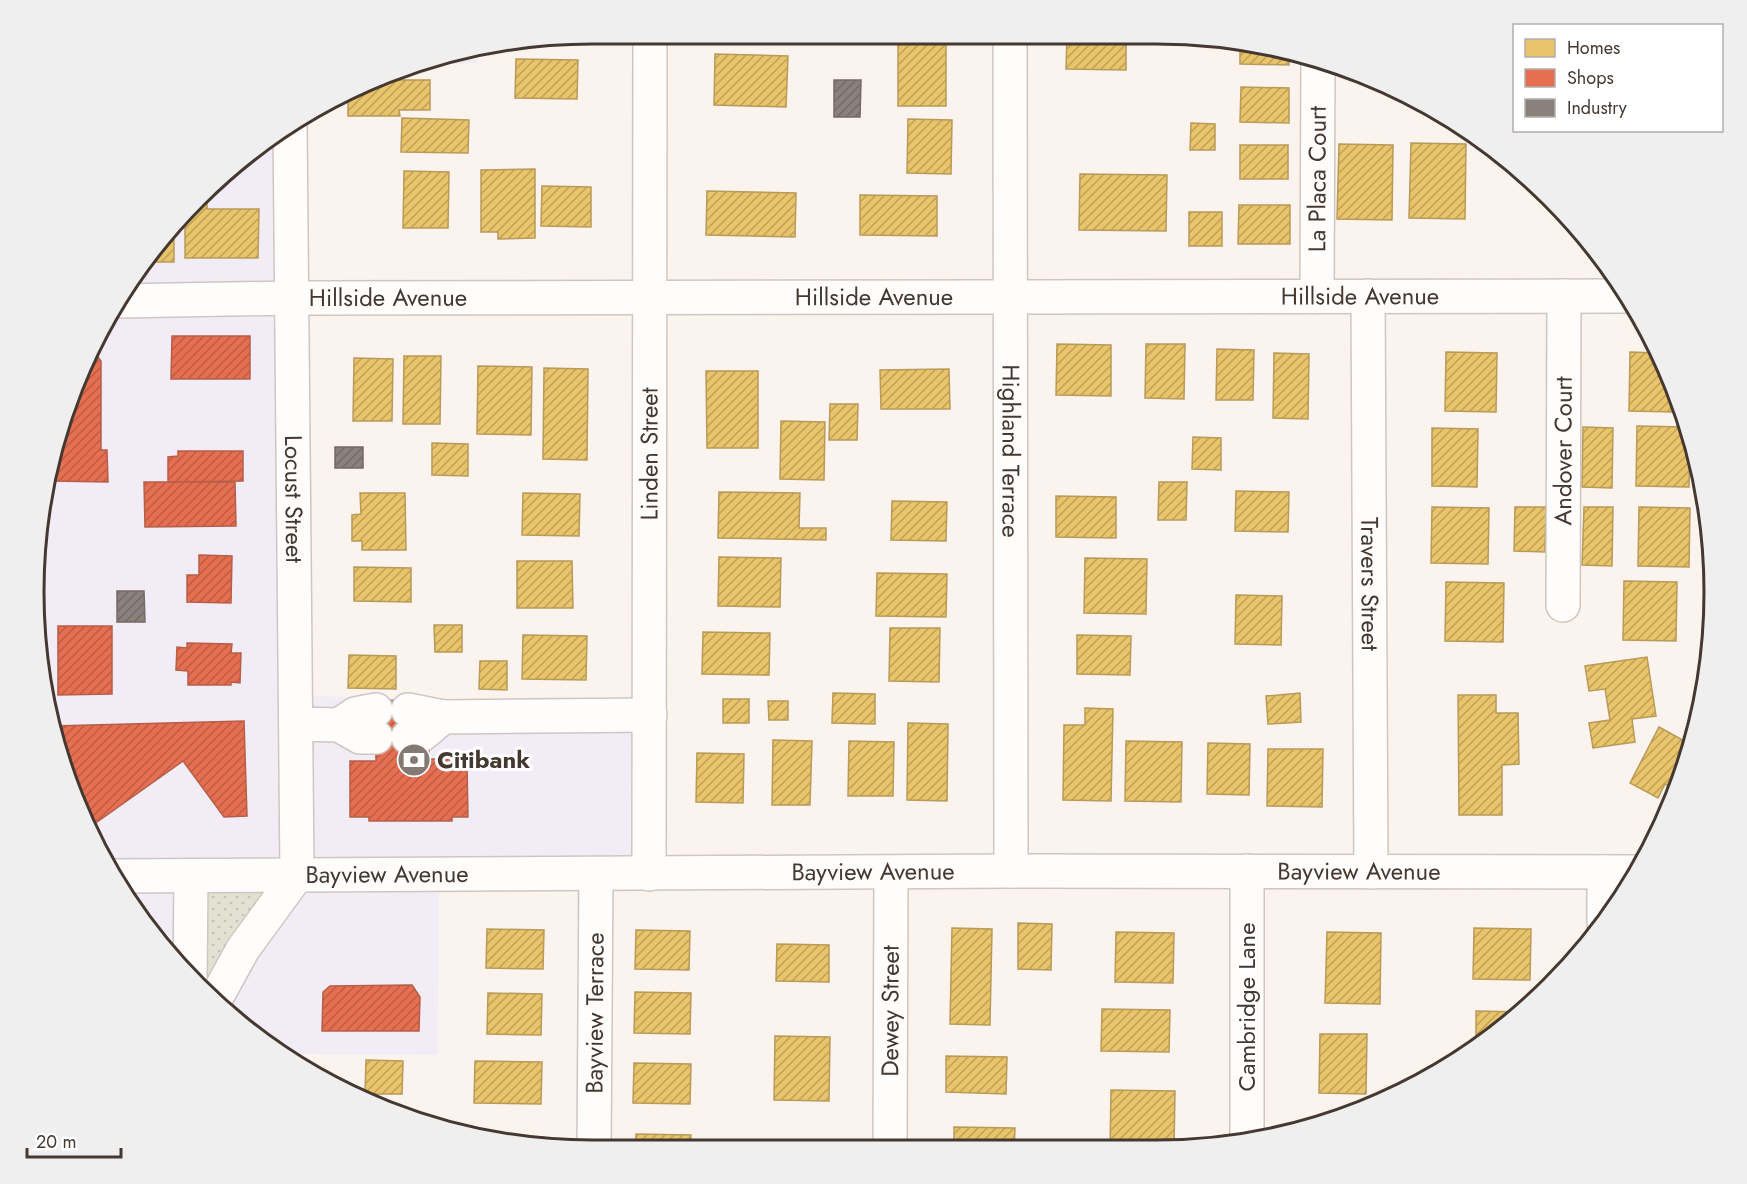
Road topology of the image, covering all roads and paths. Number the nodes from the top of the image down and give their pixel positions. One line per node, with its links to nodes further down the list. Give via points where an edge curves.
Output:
1 (650, 44): 10 (street, Linden Street)
2 (1010, 44): 5 (street, Highland Terrace)
3 (1318, 69): 6 (street, La Placa Court)
4 (290, 134): 11 (street, Locust Street)
5 (1010, 296): 6 (street, Hillside Avenue); 10 (street, Hillside Avenue); 18 (street, Highland Terrace)
6 (1317, 296): 7 (street, Hillside Avenue)
7 (1368, 296): 8 (street, Hillside Avenue); 20 (street, Travers Street)
8 (1564, 296): 9 (street, Hillside Avenue); 13 (street, Andover Court)
9 (1617, 296)
10 (651, 297): 11 (street, Hillside Avenue); 14 (street, Linden Street)
11 (291, 298): 12 (street, Hillside Avenue); 16 (street, Locust Street)
12 (128, 301)
13 (1563, 605)
14 (650, 715): 15 (street, via 443,717 423,734); 24 (street, Linden Street)
15 (408, 723)
16 (296, 724): 17 (street, via 339,725 355,714); 25 (street, Locust Street)
17 (376, 724)
18 (1011, 871): 19 (street, Bayview Avenue); 22 (street, Bayview Avenue)
19 (1247, 872): 20 (street, Bayview Avenue); 31 (street, Cambridge Lane)
20 (1371, 872): 21 (street, Bayview Avenue)
21 (1620, 872): 28 (street)
22 (891, 873): 24 (street, Bayview Avenue); 33 (street, Dewey Street)
23 (596, 874): 24 (street, Bayview Avenue); 25 (street, Bayview Avenue); 32 (street, Bayview Terrace)
24 (649, 874)
25 (297, 875): 27 (street, Bayview Avenue); 30 (street, via 243,949)
26 (123, 876): 27 (street, Bayview Avenue)
27 (190, 876): 29 (street)
28 (1613, 894)
29 (190, 965)
30 (219, 993)
31 (1247, 1133)
32 (594, 1140)
33 (890, 1140)

